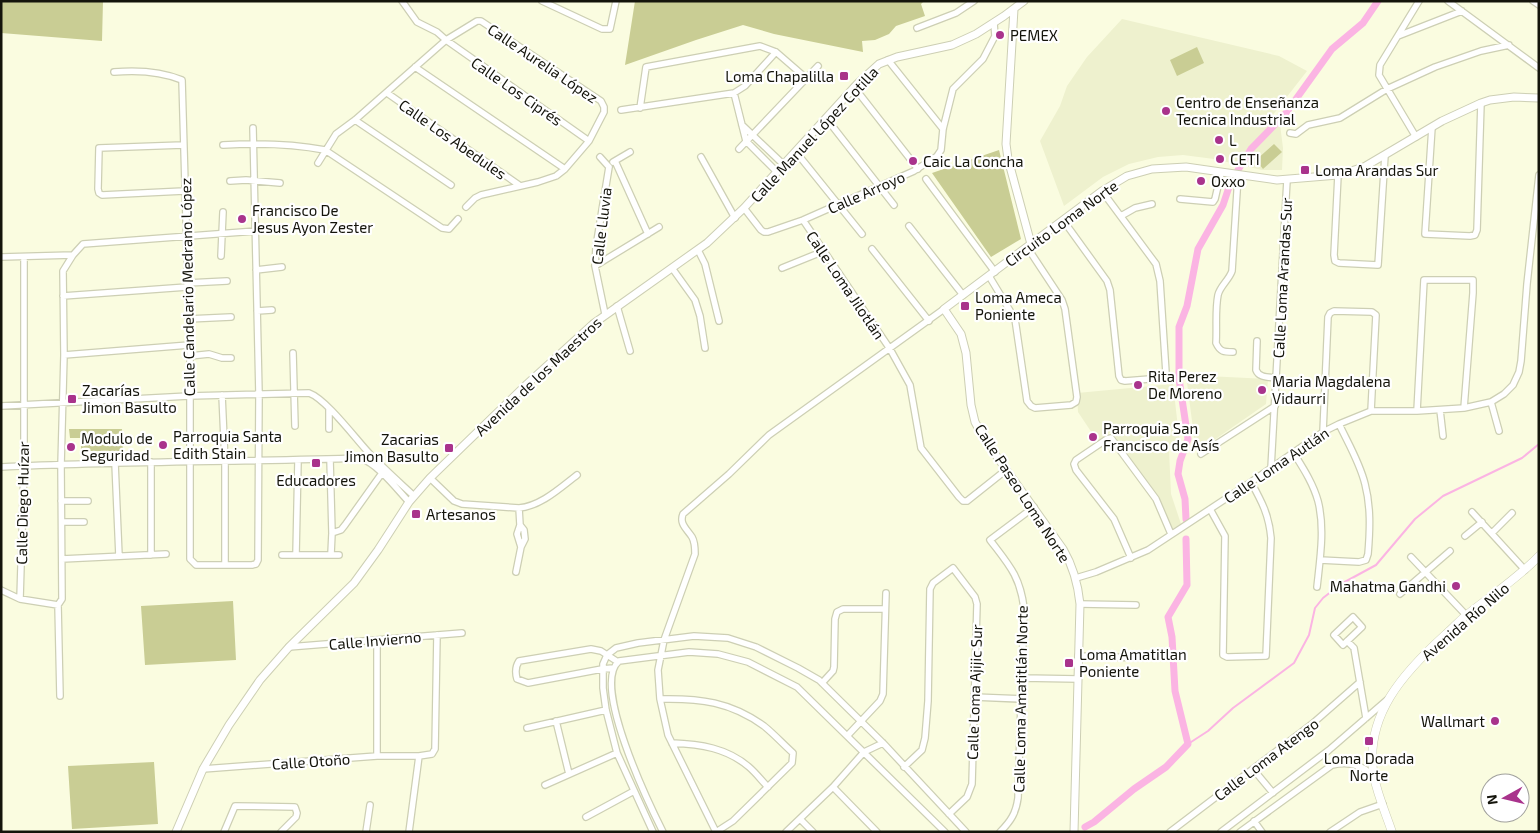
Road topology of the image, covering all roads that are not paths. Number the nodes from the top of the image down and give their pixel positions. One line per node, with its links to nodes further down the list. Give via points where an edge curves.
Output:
1 (542, 1): 2 (street, via 602,29 610,28)
2 (616, 1)
3 (974, 1): 13 (street, via 956,13)
4 (1024, 1): 10 (street, Calle Manuel López Cotilla)
5 (1419, 1): 14 (street)
6 (1448, 1): 11 (street)
7 (1533, 1): 9 (street)
8 (405, 3): 15 (street, Calle Los Ciprés, via 417,22)
9 (1539, 5)
10 (1014, 9): 12 (street, Calle Manuel López Cotilla); 94 (street, via 1006,144)
11 (1462, 11): 14 (street); 16 (street)
12 (994, 22): 18 (street, Calle Manuel López Cotilla, via 952,45); 37 (street, Calle Arroyo, via 995,36 984,59 953,89)
13 (917, 28)
14 (1398, 36): 25 (street, via 1380,65 1379,75)
15 (446, 40): 20 (street); 41 (street, Calle Los Ciprés); 41 (street, Calle Aurelia López, via 481,21 601,101 604,112)
16 (1509, 45): 21 (street); 25 (street, via 1480,51 1435,67)
17 (776, 52): 23 (street); 27 (street, via 745,86); 30 (street, via 755,45 647,66)
18 (888, 60): 24 (street, Calle Manuel López Cotilla); 37 (street)
19 (818, 66): 23 (street)
20 (415, 67): 26 (street); 57 (street)
21 (1539, 68)
22 (114, 72): 43 (street, Calle Candelario Medrano López, via 138,70 182,80)
23 (806, 78): 39 (street)
24 (854, 87): 32 (street, Calle Manuel López Cotilla); 58 (street)
25 (1387, 89): 38 (street, via 1340,118 1308,126 1296,134); 40 (street)
26 (387, 93): 33 (street); 70 (street, Calle Los Abedules)
27 (734, 93): 30 (street); 34 (street)
28 (1539, 98): 29 (street, Circuito Loma Norte, via 1514,97)
29 (1482, 103): 35 (street, Circuito Loma Norte); 35 (street, via 1475,235 1425,234)
30 (640, 108): 31 (street)
31 (621, 110)
32 (826, 118): 49 (street, Calle Manuel López Cotilla); 71 (street)
33 (355, 120): 47 (street, via 336,134); 69 (street)
34 (742, 125): 39 (street); 42 (street)
35 (1432, 127): 40 (street, Circuito Loma Norte)
36 (253, 128): 45 (street)
37 (943, 130): 58 (street, Calle Arroyo, via 941,150)
38 (1290, 133)
39 (752, 135): 42 (street); 55 (street)
40 (1416, 137): 50 (street, Circuito Loma Norte)
41 (589, 141): 57 (street)
42 (746, 141): 46 (street); 59 (street)
43 (183, 145): 72 (street, Calle Candelario Medrano López); 72 (street, via 99,148 98,189 102,195)
44 (223, 145): 45 (street)
45 (254, 145): 47 (street); 67 (street)
46 (739, 149)
47 (325, 150): 54 (street); 83 (street, via 446,230)
48 (630, 152): 53 (street)
49 (796, 152): 55 (street, Calle Manuel López Cotilla); 75 (street)
50 (1385, 155): 61 (street, Circuito Loma Norte, via 1364,167); 61 (street, via 1378,266 1335,261)
51 (600, 157): 56 (street)
52 (701, 158): 82 (street)
53 (615, 161): 56 (street); 91 (street)
54 (318, 163)
55 (784, 165): 59 (street, Calle Manuel López Cotilla)
56 (609, 166): 102 (street, Calle Lluvia)
57 (565, 169): 70 (street, via 556,176)
58 (918, 169): 71 (street, Calle Arroyo)
59 (777, 172): 79 (street, Calle Manuel López Cotilla)
60 (1221, 173): 63 (street, Circuito Loma Norte); 73 (street, Circuito Loma Norte, via 1186,167 1152,169 1127,176); 74 (street, via 1213,202)
61 (1338, 175): 65 (street, Circuito Loma Norte)
62 (1539, 175): 136 (street, Calle Loma Autlán, via 1519,372 1513,385)
63 (1238, 176): 65 (street, Circuito Loma Norte); 126 (street, via 1232,271 1218,297 1216,334 1218,349)
64 (926, 179): 107 (street)
65 (1287, 180): 131 (street, Calle Loma Arandas Sur)
66 (230, 181): 67 (street)
67 (255, 181): 68 (street); 89 (street)
68 (280, 183)
69 (451, 185)
70 (519, 185): 78 (street, via 474,198)
71 (879, 187): 75 (street, Calle Arroyo); 77 (street)
72 (184, 191): 93 (street, Calle Candelario Medrano López)
73 (1102, 191): 81 (street); 85 (street, Circuito Loma Norte)
74 (1180, 199)
75 (838, 204): 84 (street, Calle Arroyo); 92 (street)
76 (1152, 204): 81 (street)
77 (894, 205)
78 (466, 208)
79 (744, 208): 82 (street, Calle Manuel López Cotilla); 84 (street, Calle Arroyo, via 764,232)
80 (223, 212): 90 (street)
81 (1121, 216): 85 (street, via 1152,257 1158,271 1165,376 1121,380 1107,281)
82 (735, 218): 96 (street, Calle Manuel López Cotilla)
83 (458, 219)
84 (803, 220): 97 (street, Calle Loma Jilotlán)
85 (1063, 220): 94 (street, Circuito Loma Norte)
86 (909, 226): 110 (street)
87 (282, 228): 89 (street)
88 (659, 228): 91 (street)
89 (255, 231): 90 (street); 106 (street)
90 (222, 233): 93 (street); 100 (street)
91 (648, 234): 102 (street)
92 (862, 234)
93 (186, 235): 98 (street, via 83,244); 109 (street, Calle Candelario Medrano López)
94 (1029, 245): 107 (street, Circuito Loma Norte); 107 (street, via 1065,310 1076,402 1071,405 1030,406 1015,319)
95 (872, 249): 120 (street)
96 (698, 250): 104 (street, Calle Manuel López Cotilla); 119 (street, via 706,264)
97 (824, 251): 105 (street); 124 (street, Calle Loma Jilotlán)
98 (73, 255): 99 (street); 111 (street, via 63,271)
99 (24, 256): 101 (street); 139 (street, Calle Diego Huízar)
100 (221, 256)
101 (1, 257)
102 (595, 266): 116 (street, Calle Lluvia)
103 (282, 268): 106 (street)
104 (672, 268): 112 (street, Avenida de los Maestros); 123 (street, via 695,300)
105 (782, 268)
106 (256, 270): 115 (street)
107 (992, 274): 110 (street, Circuito Loma Norte)
108 (226, 281): 109 (street)
109 (187, 285): 111 (street); 118 (street, Calle Candelario Medrano López)
110 (964, 295): 113 (street, Circuito Loma Norte)
111 (63, 296): 128 (street)
112 (617, 306): 116 (street, Avenida de los Maestros); 125 (street)
113 (944, 309): 120 (street, Circuito Loma Norte); 166 (street, Calle Paseo Loma Norte, via 961,334 976,422)
114 (272, 310): 115 (street)
115 (257, 311): 133 (street)
116 (605, 314): 169 (street, Avenida de los Maestros)
117 (231, 317): 118 (street)
118 (188, 319): 122 (street, Calle Candelario Medrano López)
119 (719, 321)
120 (929, 321): 124 (street, Circuito Loma Norte)
121 (1258, 341): 131 (street, via 1257,373)
122 (189, 345): 128 (street); 129 (street, Calle Candelario Medrano López)
123 (705, 348)
124 (890, 349): 166 (street, Calle Loma Jilotlán, via 910,385 921,448 963,500 967,501); 218 (street, Circuito Loma Norte, via 769,435 683,514 682,521 694,542 695,554)
125 (630, 351)
126 (1233, 352)
127 (293, 353): 132 (street)
128 (64, 354): 137 (street)
129 (190, 356): 130 (street, via 209,354); 135 (street, Calle Candelario Medrano López)
130 (231, 358)
131 (1276, 378): 140 (street, Calle Loma Arandas Sur)
132 (294, 393): 133 (street); 142 (street, via 314,395); 147 (street)
133 (259, 394): 134 (street); 156 (street)
134 (222, 395): 135 (street); 160 (street)
135 (189, 396): 137 (street); 159 (street, Calle Candelario Medrano López)
136 (1491, 402): 141 (street, Calle Loma Autlán); 149 (street)
137 (61, 404): 139 (street); 162 (street)
138 (1, 406): 139 (street)
139 (24, 406): 163 (street, Calle Diego Huízar)
140 (1275, 406): 153 (street); 165 (street, Calle Loma Arandas Sur)
141 (1464, 408): 143 (street, Calle Loma Autlán); 145 (street, via 1473,280 1424,280)
142 (329, 409): 148 (street); 154 (street)
143 (1440, 410): 145 (street, Calle Loma Autlán); 151 (street)
144 (1370, 411): 145 (street, Calle Loma Autlán); 146 (street, Calle Loma Autlán); 150 (street, via 1376,315 1372,312 1330,312)
145 (1417, 411)
146 (1339, 424): 150 (street, Calle Loma Autlán); 198 (street, via 1365,484 1369,508 1368,554 1366,560 1359,562)
147 (295, 426)
148 (330, 429)
149 (1499, 431)
150 (1323, 432): 152 (street, Calle Loma Autlán)
151 (1443, 436)
152 (1293, 452): 165 (street, Calle Loma Autlán); 198 (street, via 1312,483 1318,502)
153 (1201, 454)
154 (369, 457): 155 (street); 167 (street); 171 (street)
155 (330, 459): 157 (street); 182 (street)
156 (259, 461): 157 (street); 160 (street); 199 (street, via 258,560 256,564)
157 (298, 461): 191 (street)
158 (151, 462): 159 (street); 161 (street); 189 (street)
159 (190, 462): 160 (street); 199 (street, Calle Candelario Medrano López, via 190,559 196,565)
160 (225, 462): 199 (street)
161 (115, 463): 162 (street); 193 (street)
162 (60, 465): 163 (street); 172 (street)
163 (24, 466): 164 (street); 209 (street, Calle Diego Huízar)
164 (1, 467)
165 (1272, 468): 170 (street, Calle Loma Autlán)
166 (1006, 470): 174 (street, Calle Paseo Loma Norte)
167 (382, 473): 171 (street); 182 (street, via 346,525)
168 (577, 475): 175 (street, via 548,497)
169 (430, 478): 171 (street, Avenida de los Maestros); 175 (street, via 454,501 462,504)
170 (1251, 482): 176 (street, Calle Loma Autlán); 176 (street, via 1270,523 1266,656 1223,655 1225,536)
171 (411, 499): 220 (street, Avenida de los Maestros, via 358,578)
172 (61, 501): 173 (street); 179 (street)
173 (88, 501)
174 (1034, 507): 204 (street, Calle Paseo Loma Norte, via 1063,549); 228 (street, Calle Loma Amatitlán Norte, via 990,540 1014,572 1022,593)
175 (519, 508): 202 (street, via 525,539)
176 (1210, 509): 183 (street, Calle Loma Autlán)
177 (1472, 512): 181 (street)
178 (1512, 513): 184 (street)
179 (62, 522): 180 (street); 197 (street)
180 (84, 522)
181 (1482, 522): 184 (street); 185 (street)
182 (332, 533): 188 (street)
183 (1171, 534): 196 (street, Calle Loma Autlán, via 1150,552); 196 (street, via 1156,498 1111,438 1074,464 1114,519)
184 (1492, 534): 201 (street)
185 (1465, 536)
186 (1450, 551): 203 (street)
187 (166, 554): 189 (street)
188 (331, 554): 191 (street); 192 (street)
189 (151, 555): 193 (street)
190 (282, 555): 191 (street)
191 (296, 555)
192 (339, 555)
193 (120, 556): 197 (street)
194 (1539, 556): 201 (main road, Avenida Río Nilo)
195 (1411, 557): 203 (street)
196 (1131, 558): 204 (street, Calle Loma Autlán)
197 (62, 559): 211 (street, via 62,599)
198 (1320, 560): 205 (street)
199 (225, 565)
200 (1539, 567): 201 (main road)
201 (1525, 570): 214 (main road, Avenida Río Nilo)
202 (516, 572)
203 (1425, 572): 208 (street); 214 (street)
204 (1076, 578): 210 (street, Calle Paseo Loma Norte)
205 (1317, 587)
206 (1, 590): 209 (street)
207 (886, 593): 213 (street)
208 (1400, 594)
209 (20, 599): 211 (street)
210 (1080, 604): 212 (street); 223 (street, Calle Paseo Loma Norte)
211 (58, 605): 232 (street)
212 (1136, 606)
213 (885, 609): 231 (street, via 843,609 837,612 834,667); 240 (street, via 883,694)
214 (1466, 615): 236 (main road, Avenida Río Nilo, via 1429,648)
215 (462, 633): 216 (street, Calle Invierno)
216 (437, 635): 217 (street, Calle Invierno); 248 (street, via 435,749 432,754)
217 (377, 640): 220 (street, Calle Invierno); 247 (street)
218 (664, 640): 221 (street, via 616,648); 222 (street); 231 (street, via 694,636 728,638 756,647)
219 (1348, 641): 219 (street, via 1362,627 1353,617 1334,635 1343,645); 230 (street, via 1354,648)
220 (289, 647): 250 (street, Avenida de los Maestros, via 260,680)
221 (607, 655): 225 (street); 227 (street); 227 (street, via 591,649 519,662 515,673 517,679 528,683)
222 (661, 655): 225 (street); 234 (street, via 658,670); 242 (street, via 689,652 718,654 748,662 797,687)
223 (1078, 656): 224 (street); 229 (street, Calle Paseo Loma Norte)
224 (1143, 658)
225 (618, 662): 226 (street)
226 (613, 668): 227 (street); 265 (street, via 613,690 622,737)
227 (602, 669): 237 (street)
228 (1022, 678): 229 (street); 235 (street, Calle Loma Amatitlán Norte)
229 (1078, 679): 279 (street, Calle Paseo Loma Norte)
230 (1360, 682): 238 (street); 251 (street, Calle Loma Atengo, via 1329,711)
231 (822, 683): 240 (street)
232 (60, 696)
233 (974, 697): 235 (street); 249 (street, Calle Loma Ajijic Sur, via 977,604 953,568 931,586 925,738 922,750); 261 (street, Calle Loma Ajijic Sur, via 972,784 967,798)
234 (660, 699): 243 (street); 255 (street, via 705,700 734,708 764,726 793,753 792,763)
235 (1021, 699): 278 (street, Calle Loma Amatitlán Norte, via 1018,798 1012,820)
236 (1388, 699): 238 (street); 253 (main road, Avenida Río Nilo, via 1376,731)
237 (606, 710): 239 (street); 246 (street)
238 (1366, 718): 258 (street)
239 (556, 721): 241 (street); 252 (street)
240 (861, 721): 242 (street); 244 (street)
241 (527, 728)
242 (848, 735): 245 (street)
243 (672, 743): 255 (street, via 701,744 720,749 749,766); 255 (street, via 716,832 734,821)
244 (883, 743): 245 (street); 249 (street)
245 (864, 752): 256 (street); 276 (street)
246 (617, 753): 252 (street); 257 (street)
247 (377, 756): 248 (street, Calle Otoño); 250 (street, Calle Otoño)
248 (419, 756): 272 (street)
249 (904, 767): 261 (street)
250 (203, 769): 268 (street, Avenida de los Maestros)
251 (1253, 769): 258 (street); 266 (street, Calle Loma Atengo)
252 (569, 774): 254 (street)
253 (1374, 777): 259 (main road, Avenida Río Nilo); 264 (street, via 1357,765 1332,764)
254 (545, 785)
255 (768, 787)
256 (833, 787): 263 (street); 275 (street)
257 (634, 791): 262 (street); 265 (street)
258 (1273, 792): 280 (street)
259 (1383, 804): 267 (street, via 1360,812); 283 (main road, Avenida Río Nilo)
260 (370, 805): 271 (street)
261 (949, 814): 277 (street)
262 (586, 817)
263 (800, 819): 273 (street); 274 (street)
264 (1254, 821): 281 (street); 282 (street)
265 (658, 831)
266 (1171, 831)
267 (1334, 831)
268 (176, 832)
269 (224, 832): 270 (street, via 235,806 294,807 296,817)
270 (282, 832)
271 (366, 832)
272 (409, 832)
273 (786, 832)
274 (813, 832)
275 (877, 832)
276 (945, 832)
277 (966, 832)
278 (1000, 832)
279 (1074, 832)
280 (1221, 832)
281 (1240, 832)
282 (1262, 832)
283 (1392, 832)

